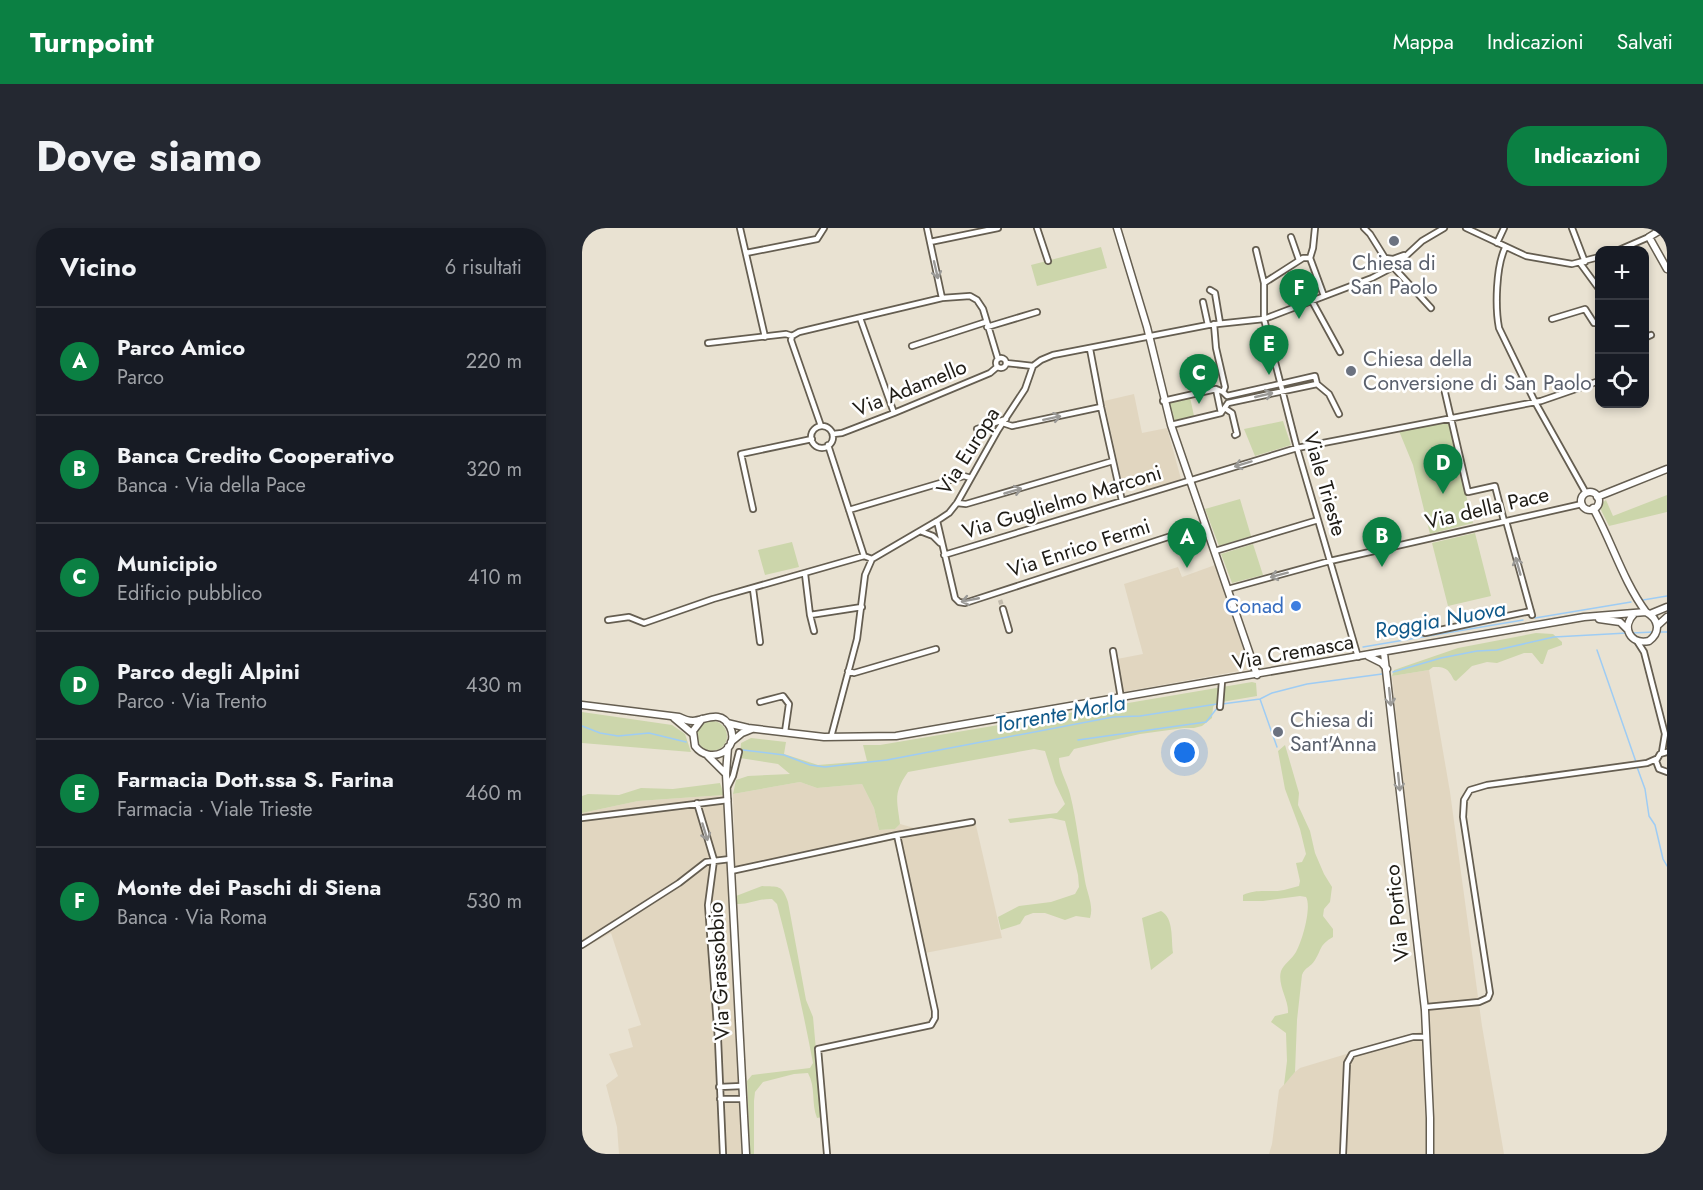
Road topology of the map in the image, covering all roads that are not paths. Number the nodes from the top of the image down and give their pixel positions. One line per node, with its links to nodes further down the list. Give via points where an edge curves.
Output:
1 (740, 228): 24 (street)
2 (824, 228): 24 (street, via 817,239)
3 (927, 228): 18 (street)
4 (998, 228): 18 (street)
5 (1038, 228): 29 (street)
6 (1117, 228): 50 (main road)
7 (1315, 228): 25 (street)
8 (1364, 228): 15 (street)
9 (1375, 228): 15 (street)
10 (1444, 228): 23 (street)
11 (1466, 228): 19 (street)
12 (1504, 228): 19 (street)
13 (1572, 228): 30 (street)
14 (1664, 228): 17 (main road)
15 (1370, 234): 26 (street)
16 (1291, 237): 28 (street)
17 (1649, 237): 20 (street); 32 (main road)
18 (930, 242): 37 (street, one-way to 37)
19 (1497, 243): 21 (street)
20 (1628, 246)
21 (1505, 248): 30 (street, via 1526,256); 69 (street, via 1501,260 1499,328)
22 (1256, 249): 33 (street, Viale Trieste)
23 (1409, 252): 26 (street); 31 (street)
24 (746, 253): 48 (street)
25 (1310, 258): 28 (street); 36 (street)
26 (1385, 258): 31 (street)
27 (1595, 258): 30 (street)
28 (1299, 260): 33 (street)
29 (1047, 261)
30 (1582, 263): 34 (street)
31 (1395, 266): 36 (street); 40 (street)
32 (1667, 269)
33 (1264, 283): 43 (street, Viale Trieste)
34 (1595, 284)
35 (1210, 290): 47 (street, via 1215,293)
36 (1324, 296): 38 (street)
37 (942, 298): 42 (street); 46 (street, via 970,296 977,300)
38 (1312, 301): 43 (street); 54 (street)
39 (1203, 302): 47 (street)
40 (1431, 308)
41 (1037, 312): 46 (street)
42 (860, 318): 49 (street); 72 (street)
43 (1264, 319): 47 (street); 62 (street, Viale Trieste)
44 (1552, 319): 45 (street, via 1586,309)
45 (1595, 323)
46 (987, 324): 52 (street); 55 (street)
47 (1214, 324): 50 (street); 67 (street)
48 (765, 336): 49 (street); 51 (street)
49 (792, 336): 78 (street)
50 (1149, 337): 53 (street); 68 (main road)
51 (708, 343)
52 (912, 346)
53 (1090, 349): 58 (street, via 1053,355); 71 (street)
54 (1340, 352)
55 (998, 359): 56 (street, via 1005,359); 57 (street)
56 (1006, 363): 57 (street, via 1005,367); 58 (street)
57 (998, 366): 72 (street, Via Adamello, via 990,373)
58 (1033, 366): 76 (street, Via Europa, via 1025,389)
59 (1318, 368): 60 (street)
60 (1315, 376): 62 (street); 63 (street)
61 (1595, 382): 69 (street, Via Guglielmo Marconi)
62 (1280, 384): 66 (street, Viale Trieste); 67 (street)
63 (1317, 384): 66 (street); 74 (street, via 1329,394)
64 (1443, 384): 75 (street)
65 (1216, 389): 67 (street); 68 (street); 73 (street)
66 (1282, 391): 70 (street, one-way to 66); 84 (street, Viale Trieste)
67 (1225, 394): 70 (street)
68 (1164, 401): 77 (main road)
69 (1535, 402): 75 (street, Via Guglielmo Marconi); 89 (street)
70 (1227, 406): 73 (street); 81 (street)
71 (1101, 407): 76 (street, one-way to 71, via 1012,426); 85 (street)
72 (894, 413): 80 (street, Via Adamello)
73 (1221, 413): 77 (street)
74 (1339, 414)
75 (1450, 418): 84 (street, Via Guglielmo Marconi); 98 (street, via 1468,492 1495,486)
76 (1005, 421): 79 (street); 87 (street, Via Europa)
77 (1171, 425): 88 (main road)
78 (820, 426): 80 (street, via 827,427); 82 (street)
79 (977, 429)
80 (832, 434): 83 (street)
81 (1235, 435)
82 (812, 438): 83 (street, via 818,446); 95 (street, via 741,454)
83 (828, 446): 96 (street)
84 (1297, 448): 88 (street, Via Guglielmo Marconi, one-way to 88); 97 (street, Viale Trieste)
85 (1113, 461): 91 (street); 92 (street, one-way to 85, via 966,504)
86 (1667, 469): 90 (main road)
87 (971, 478): 92 (street, Via Europa); 96 (street, via 964,476)
88 (1190, 480): 91 (street, Via Guglielmo Marconi); 100 (main road)
89 (1586, 493): 90 (main road); 93 (main road)
90 (1597, 497): 94 (main road)
91 (1122, 501): 104 (street, Via Guglielmo Marconi)
92 (957, 503): 99 (street, Via Europa)
93 (1582, 504): 94 (main road); 98 (street, Via della Pace)
94 (1593, 508): 116 (main road)
95 (753, 509)
96 (849, 510): 105 (street)
97 (1318, 519): 103 (street); 107 (street, Viale Trieste)
98 (1505, 521): 107 (street, Via della Pace); 125 (street, one-way to 98, via 1531,613)
99 (937, 522): 101 (street, Via Europa); 102 (street, Via Enrico Fermi)
100 (1205, 525): 103 (main road); 111 (street, Via Enrico Fermi)
101 (920, 531): 102 (street, via 933,536); 106 (street, Via Europa)
102 (941, 545): 104 (street, Via Enrico Fermi)
103 (1215, 551): 110 (main road)
104 (944, 555): 111 (street, Via Enrico Fermi, one-way to 104, via 959,602 954,598)
105 (864, 556): 106 (street); 108 (street)
106 (872, 559): 113 (street, via 865,575)
107 (1330, 561): 110 (street, Via della Pace, one-way to 110); 134 (street, Viale Trieste)
108 (805, 574): 109 (street); 117 (street)
109 (753, 589): 120 (street, via 644,623 629,617); 127 (street)
110 (1228, 589): 137 (main road)
111 (998, 592): 112 (street, Via Enrico Fermi)
112 (1000, 600)
113 (862, 607): 117 (street); 136 (street)
114 (1667, 607): 116 (main road, Via Cremasca)
115 (1003, 609): 121 (street, Via Enrico Fermi)
116 (1642, 613): 118 (main road, Via Cremasca); 122 (main road, via 1656,620); 124 (main road, via 1628,621)
117 (810, 615): 123 (street)
118 (1584, 617): 124 (main road, Via Cremasca, via 1620,622); 132 (main road, Via Cremasca)
119 (1667, 617): 122 (main road)
120 (608, 620)
121 (1009, 630)
122 (1657, 630): 128 (main road)
123 (814, 631)
124 (1628, 631): 126 (main road, Via Cremasca)
125 (1425, 633)
126 (1637, 641): 128 (main road, Via Cremasca); 131 (street)
127 (759, 642)
128 (1647, 642): 131 (street)
129 (936, 649): 136 (street, via 854,673)
130 (1113, 651): 139 (street)
131 (1644, 652): 151 (street)
132 (1384, 653): 133 (main road, Via Cremasca); 135 (main road, Via Portico)
133 (1368, 656): 134 (main road, Via Cremasca); 135 (main road)
134 (1358, 657): 137 (main road, Via Cremasca)
135 (1387, 669): 170 (main road, Via Portico, one-way to 170)
136 (848, 670): 149 (street)
137 (1257, 675): 138 (main road, Via Cremasca)
138 (1222, 681): 139 (main road, Via Cremasca); 142 (street, Via Cremasca)
139 (1121, 698): 149 (main road, Via Cremasca, via 896,736)
140 (760, 702): 147 (street, via 783,696 789,704)
141 (582, 705): 143 (main road)
142 (1220, 707)
143 (674, 717): 144 (main road); 148 (main road)
144 (702, 719): 145 (main road, via 717,717); 148 (main road)
145 (727, 723): 146 (main road, Via Cremasca); 150 (main road, via 732,732)
146 (756, 729): 147 (main road, Via Cremasca); 150 (main road, via 742,733)
147 (785, 732): 149 (main road, Via Cremasca)
148 (693, 734): 154 (main road, via 695,746)
149 (831, 737)
150 (729, 745): 154 (main road, via 718,755); 159 (main road, Via Grassobbio)
151 (1666, 745): 153 (street)
152 (739, 752): 160 (street, Via Grassobbio)
153 (1665, 752): 155 (street)
154 (705, 754): 159 (main road)
155 (1656, 759): 156 (street); 157 (street)
156 (1647, 763): 157 (street); 170 (street, via 1470,790 1464,800 1463,818 1490,993 1479,1002)
157 (1657, 766): 158 (street)
158 (1667, 772)
159 (726, 774): 160 (main road, Via Grassobbio)
160 (728, 786): 161 (main road, Via Grassobbio)
161 (728, 800): 162 (street); 166 (main road, Via Grassobbio)
162 (696, 803): 163 (street); 167 (street, one-way to 167)
163 (582, 818)
164 (972, 822): 165 (street)
165 (897, 835): 168 (street); 179 (street, via 935,1018 931,1025 818,1048)
166 (730, 859): 167 (street); 168 (main road, Via Grassobbio)
167 (714, 860): 169 (street); 173 (street, via 708,905)
168 (731, 871): 172 (main road, Via Grassobbio)
169 (582, 945)
170 (1425, 1010): 171 (main road, Via Portico)
171 (1426, 1037): 180 (street, via 1352,1054 1347,1063); 181 (main road, Via Portico)
172 (742, 1086): 173 (street); 174 (main road, Via Grassobbio)
173 (719, 1087): 175 (street)
174 (743, 1098): 175 (street); 178 (main road, Via Grassobbio)
175 (720, 1099): 177 (street)
176 (1667, 1149): 182 (highway)
177 (723, 1154)
178 (746, 1154)
179 (828, 1154)
180 (1343, 1154)
181 (1430, 1154)
182 (1664, 1154)

